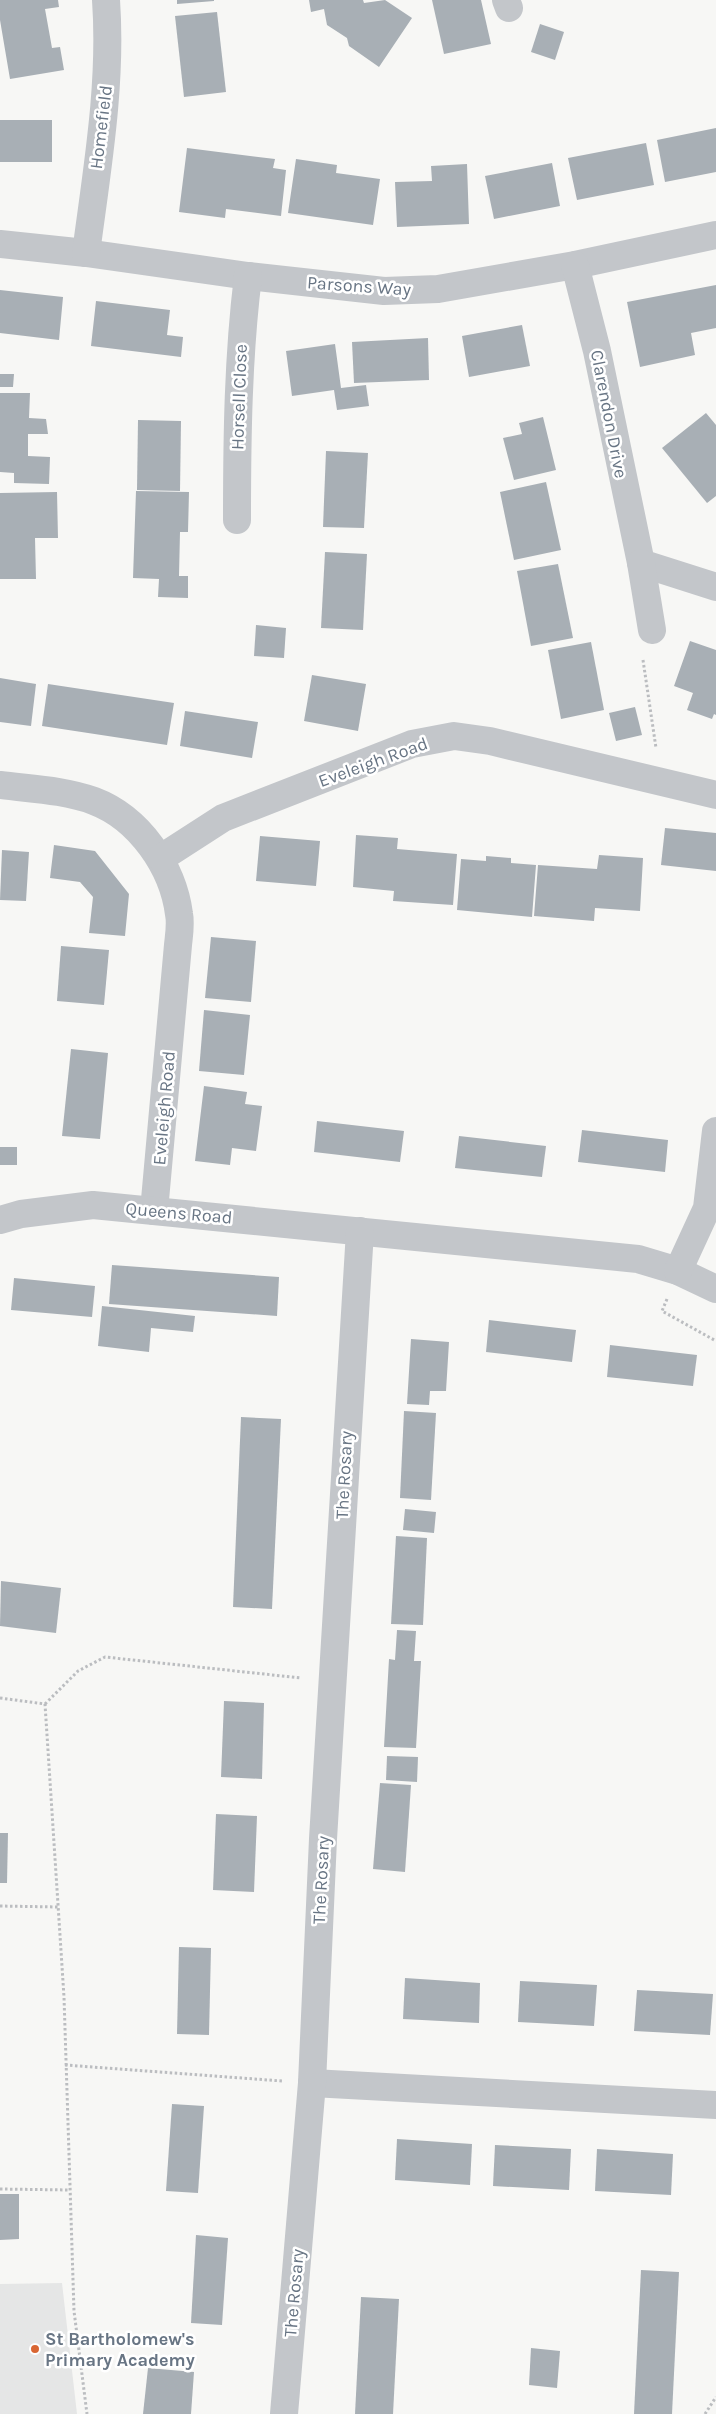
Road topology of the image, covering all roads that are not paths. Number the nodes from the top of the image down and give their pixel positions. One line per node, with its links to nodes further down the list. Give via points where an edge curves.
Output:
1 (106, 0): 4 (street, Homefield, via 109,40 106,88)
2 (716, 235): 5 (street, Parsons Way)
3 (0, 244): 4 (street, Parsons Way)
4 (86, 253): 6 (street, Parsons Way)
5 (575, 265): 6 (street, Parsons Way, via 438,289 384,291); 8 (street, Clarendon Drive, via 597,352)
6 (248, 276): 7 (street, Horsell Close, via 241,333)
7 (237, 520)
8 (641, 563): 9 (street); 10 (street, Clarendon Drive)
9 (716, 587)
10 (652, 630)
11 (0, 785): 13 (street, Eveleigh Road, via 74,795 95,802 116,813)
12 (716, 794): 13 (street, Eveleigh Road, via 490,741 454,736 412,744 223,818)
13 (161, 858): 15 (street, Eveleigh Road, via 173,885 180,915)
14 (716, 1131): 18 (street, via 707,1208)
15 (154, 1211): 16 (street, Queens Road, via 93,1206 21,1214); 17 (street, Queens Road)
16 (0, 1220)
17 (360, 1231): 18 (street, via 638,1259); 20 (street, The Rosary, via 323,1839)
18 (678, 1271): 19 (street)
19 (716, 1289)
20 (312, 2083): 21 (street); 22 (street, The Rosary)
21 (716, 2104)
22 (284, 2414)

